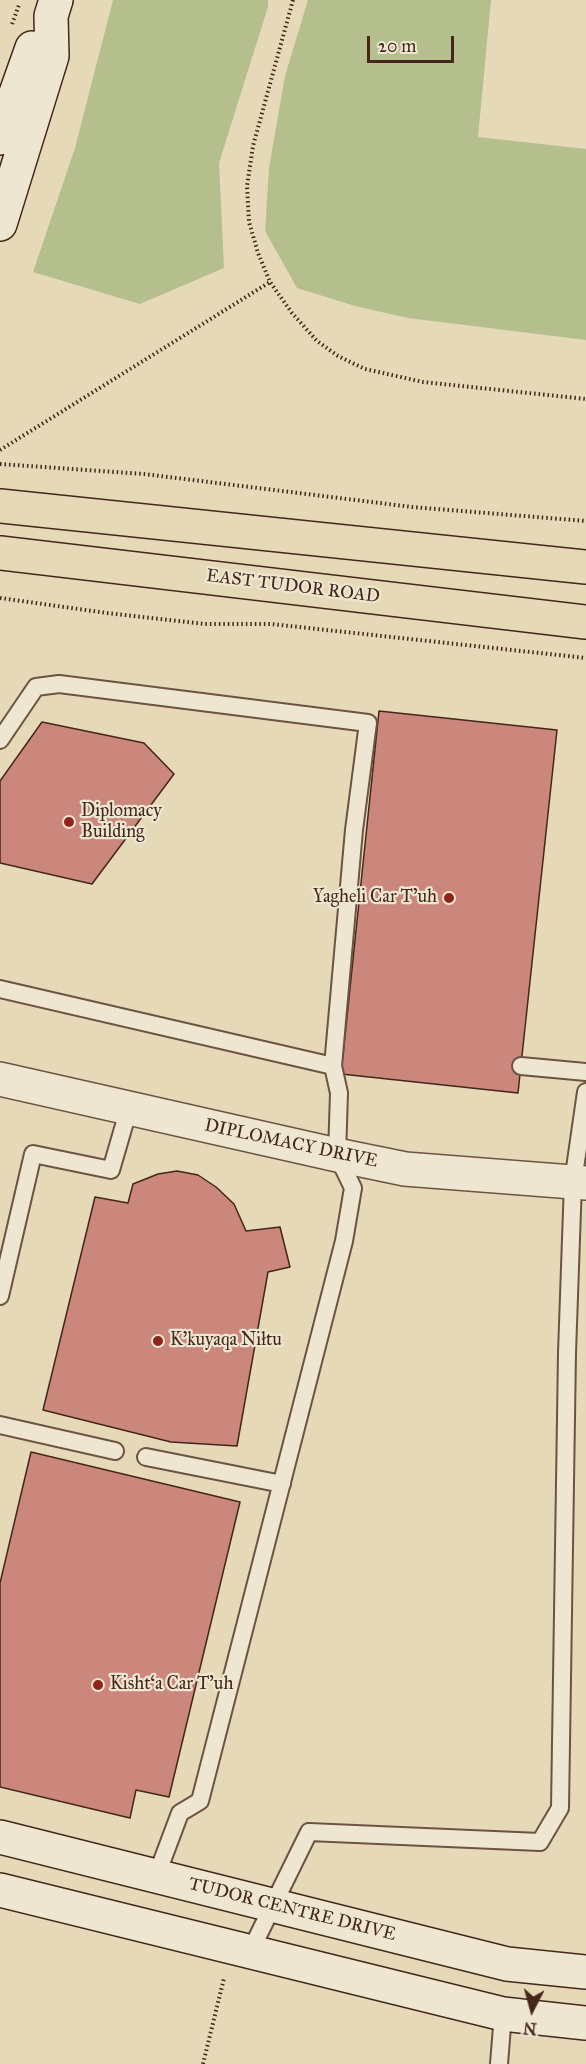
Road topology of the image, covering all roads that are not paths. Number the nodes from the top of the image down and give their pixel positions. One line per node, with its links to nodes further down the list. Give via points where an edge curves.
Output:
1 (53, 8): 2 (street, via 36,36); 3 (street, via 52,56)
2 (0, 138)
3 (0, 224)
4 (0, 506): 6 (main road)
5 (0, 553): 7 (main road, EAST TUDOR ROAD)
6 (586, 567)
7 (586, 622)
8 (0, 740): 10 (lane, via 36,687 59,684 368,723 354,830)
9 (0, 989): 10 (lane)
10 (333, 1065): 16 (lane, via 339,1093)
11 (521, 1066): 12 (lane)
12 (586, 1072)
13 (0, 1079): 15 (street, DIPLOMACY DRIVE)
14 (586, 1092): 17 (lane)
15 (129, 1108): 16 (street, DIPLOMACY DRIVE); 19 (lane, via 111,1170 33,1154)
16 (337, 1155): 17 (street, DIPLOMACY DRIVE, via 405,1169); 23 (lane, via 353,1188 344,1241)
17 (579, 1182): 18 (lane)
18 (578, 1271): 27 (lane, via 560,1808 540,1842 309,1832)
19 (0, 1296)
20 (0, 1425): 21 (lane)
21 (116, 1451)
22 (146, 1457): 23 (lane)
23 (282, 1484): 25 (lane, via 200,1801 180,1813)
24 (0, 1837): 25 (street, TUDOR CENTRE DRIVE)
25 (159, 1877): 27 (street, TUDOR CENTRE DRIVE)
26 (0, 1890): 28 (street)
27 (273, 1905): 28 (lane); 29 (street, TUDOR CENTRE DRIVE, via 507,1964)
28 (250, 1952): 30 (street)
29 (586, 1972)
30 (502, 2014): 31 (street); 32 (lane)
31 (586, 2023)
32 (499, 2064)

